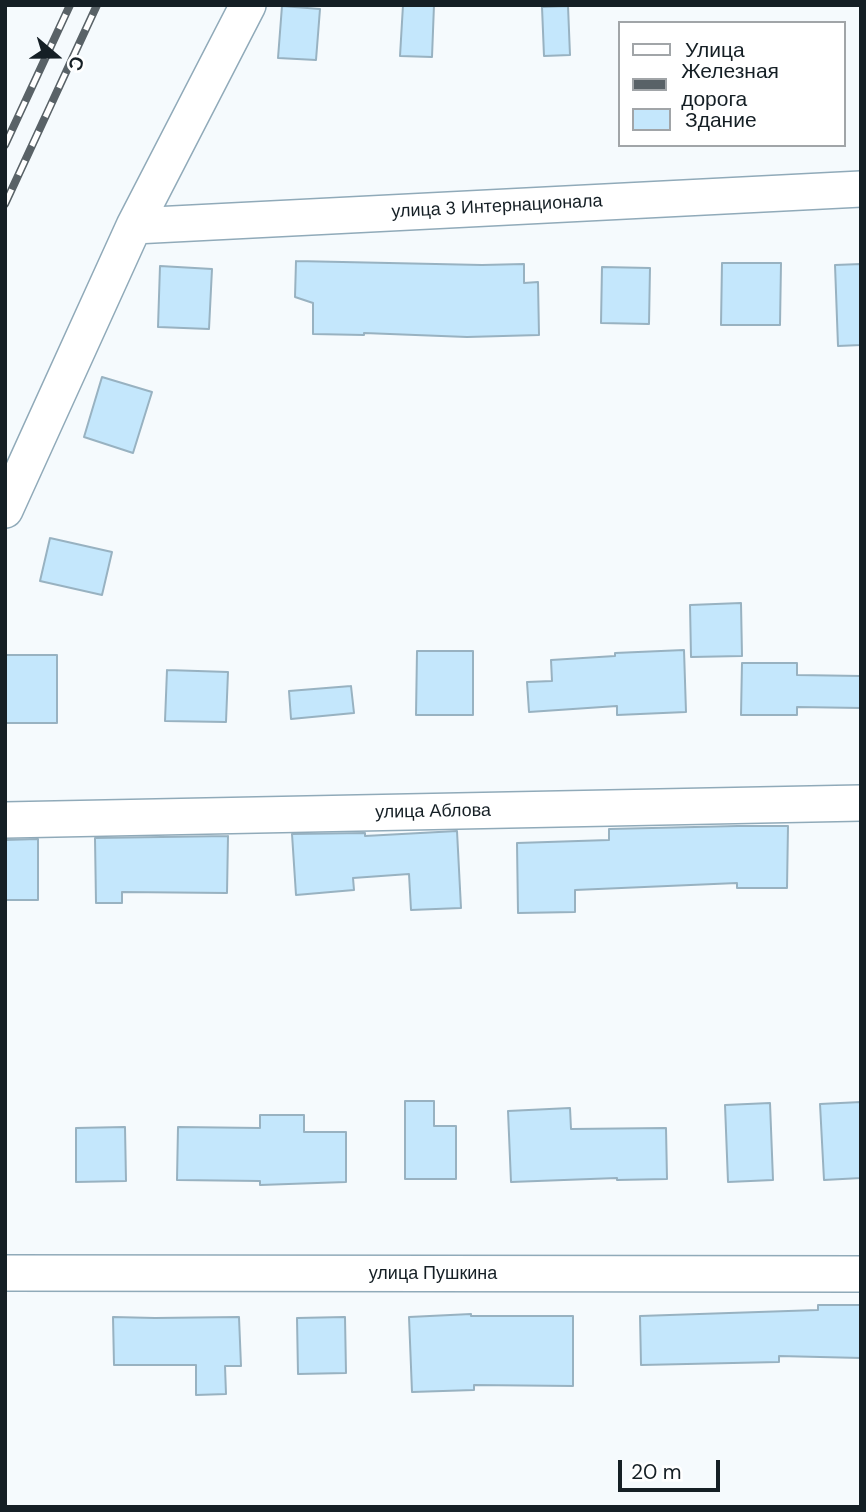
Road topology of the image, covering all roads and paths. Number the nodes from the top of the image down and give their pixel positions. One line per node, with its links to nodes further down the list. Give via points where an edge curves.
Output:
1 (248, 5): 3 (street)
2 (861, 189): 3 (street, улица 3 Интернационала)
3 (134, 226): 4 (street)
4 (5, 510)
5 (861, 803): 6 (street, улица Аблова)
6 (5, 820)
7 (5, 1273): 8 (street, улица Пушкина)
8 (861, 1274)

